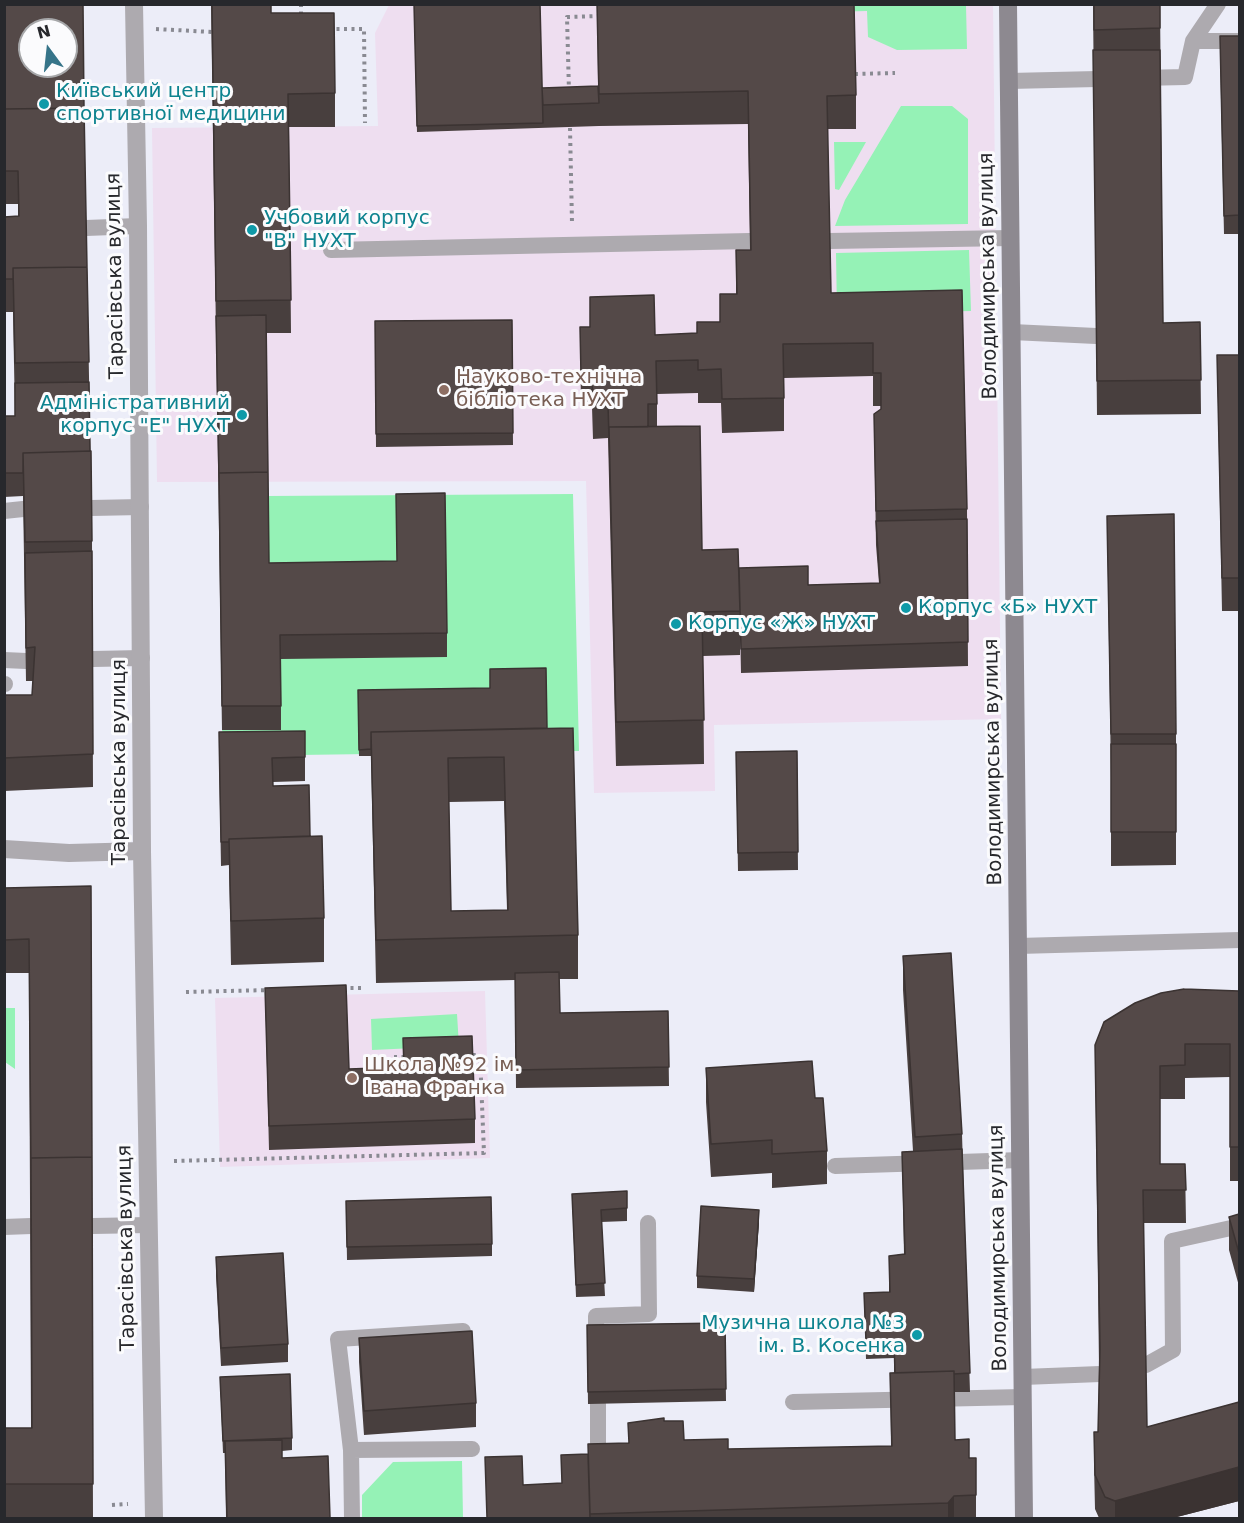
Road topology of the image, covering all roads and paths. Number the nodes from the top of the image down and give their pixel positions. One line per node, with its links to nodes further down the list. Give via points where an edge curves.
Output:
1 (134, 4): 8 (street, Тарасівська вулиця)
2 (301, 4): 6 (path)
3 (1008, 4): 14 (street, Володимирська вулиця)
4 (1218, 4): 11 (lane)
5 (603, 16): 15 (path, via 567,17)
6 (302, 21)
7 (322, 29): 16 (path, via 364,29)
8 (135, 30): 9 (path); 18 (street, Тарасівська вулиця)
9 (212, 32)
10 (1239, 40): 11 (lane)
11 (1193, 41): 14 (lane, via 1185,77)
12 (895, 73): 13 (path)
13 (855, 74)
14 (1009, 81): 20 (street, Володимирська вулиця)
15 (569, 99)
16 (364, 123)
17 (570, 128): 23 (path)
18 (138, 226): 19 (lane); 27 (street, Тарасівська вулиця)
19 (86, 228)
20 (1011, 238): 22 (lane); 25 (street, Володимирська вулиця)
21 (750, 241): 23 (lane)
22 (829, 241)
23 (573, 245): 24 (lane)
24 (331, 250)
25 (1012, 332): 26 (lane); 38 (street, Володимирська вулиця)
26 (1096, 336)
27 (141, 507): 28 (lane); 31 (street, Тарасівська вулиця)
28 (91, 508)
29 (23, 509): 30 (lane)
30 (4, 511)
31 (142, 658): 32 (lane); 36 (street, Тарасівська вулиця)
32 (93, 659)
33 (4, 660): 34 (lane)
34 (26, 661)
35 (4, 849): 36 (street, via 69,853)
36 (142, 851): 50 (street, Тарасівська вулиця)
37 (1239, 940): 38 (lane)
38 (1018, 946): 46 (street, Володимирська вулиця)
39 (341, 988): 40 (path)
40 (365, 988)
41 (282, 990): 42 (path)
42 (186, 992)
43 (469, 1055): 47 (path, via 480,1055 484,1152)
44 (416, 1056): 45 (path)
45 (394, 1057)
46 (1021, 1160): 48 (lane); 59 (street, Володимирська вулиця)
47 (174, 1161)
48 (835, 1166)
49 (648, 1223): 56 (lane, via 649,1314 596,1316)
50 (149, 1225): 52 (lane); 68 (street, Тарасівська вулиця)
51 (31, 1226): 54 (lane)
52 (92, 1226)
53 (1239, 1226): 57 (lane, via 1172,1241 1173,1350)
54 (4, 1227)
55 (463, 1331): 64 (lane, via 338,1339)
56 (596, 1338)
57 (1146, 1365)
58 (1100, 1374): 59 (lane)
59 (1023, 1377): 60 (street, Володимирська вулиця)
60 (1023, 1397): 61 (lane); 70 (street, Володимирська вулиця)
61 (794, 1402)
62 (598, 1404): 65 (lane)
63 (472, 1449): 64 (lane)
64 (351, 1450): 69 (lane)
65 (599, 1477)
66 (128, 1504): 67 (path)
67 (112, 1505)
68 (154, 1518)
69 (352, 1518)
70 (1024, 1518)

